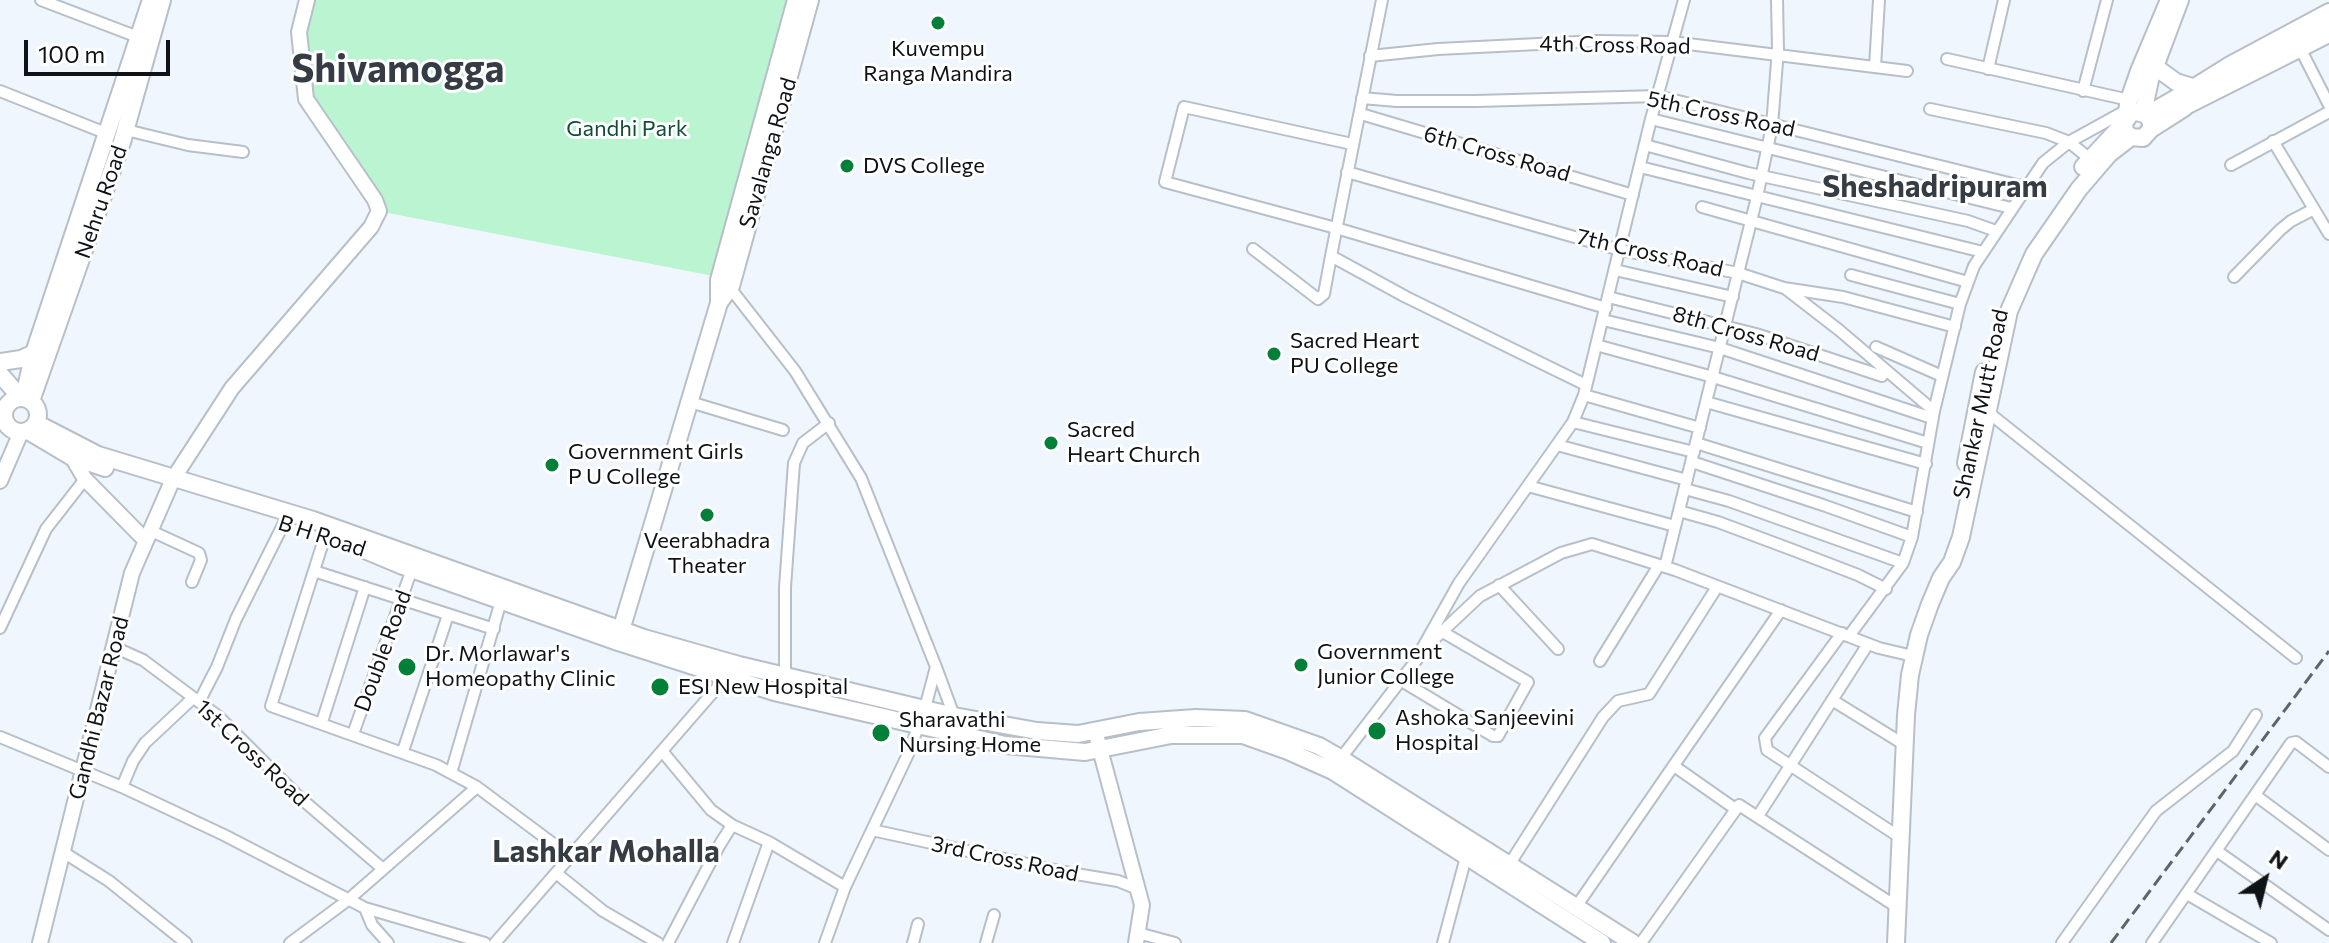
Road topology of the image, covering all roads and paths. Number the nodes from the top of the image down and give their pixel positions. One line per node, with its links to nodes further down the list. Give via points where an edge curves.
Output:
1 (41, 0): 18 (street)
2 (151, 0): 18 (main road, Nehru Road)
3 (162, 0): 40 (main road, Nehru Road)
4 (307, 0): 108 (street, Gandhi Bazar Road, via 299,32 306,99 379,211 371,227 232,388)
5 (796, 0): 73 (main road, Savalanga Road)
6 (810, 0): 73 (main road, Savalanga Road)
7 (1382, 0): 21 (street)
8 (1684, 0): 19 (street)
9 (1777, 0): 22 (street)
10 (1879, 0): 25 (street)
11 (2004, 0): 26 (street)
12 (2107, 0): 29 (street)
13 (2169, 0): 37 (main road)
14 (2180, 0): 24 (main road)
15 (2329, 11): 31 (street)
16 (2329, 21): 31 (main road, Shankar Mutt Road)
17 (2329, 35): 20 (street)
18 (138, 37): 41 (main road, Nehru Road)
19 (1672, 42): 21 (street, 4th Cross Road, via 1570,42); 22 (street, 4th Cross Road); 30 (street)
20 (2301, 50): 31 (street); 33 (street)
21 (1370, 56): 32 (street)
22 (1777, 57): 25 (street, 4th Cross Road); 39 (street)
23 (1947, 59): 26 (street)
24 (2154, 66): 31 (main road); 37 (main road)
25 (1875, 67): 27 (street, 4th Cross Road)
26 (1988, 69): 29 (street)
27 (1907, 71)
28 (0, 91): 41 (street)
29 (2083, 91): 37 (street)
30 (1658, 96): 32 (street, 5th Cross Road); 38 (street); 39 (street, 5th Cross Road)
31 (2187, 97): 37 (main road, Shankar Mutt Road)
32 (1362, 98): 36 (street)
33 (2329, 105)
34 (1930, 109): 43 (street)
35 (2329, 112): 42 (street)
36 (1361, 114): 44 (street); 54 (street, 6th Cross Road)
37 (2135, 118): 43 (street); 48 (main road, Shankar Mutt Road); 71 (main road, Shankar Mutt Road)
38 (1651, 119): 45 (street); 46 (street)
39 (1772, 126): 46 (street); 53 (street, 5th Cross Road)
40 (126, 130): 47 (street); 90 (main road, Nehru Road)
41 (108, 134): 83 (main road, Nehru Road)
42 (2273, 141): 49 (street); 58 (street)
43 (2069, 142): 48 (street); 53 (street)
44 (1352, 144): 51 (street); 60 (street, 8th Cross Road, via 1184,107 1165,182)
45 (1645, 145): 50 (street); 52 (street)
46 (1768, 148): 52 (street); 57 (street)
47 (243, 152)
48 (2090, 159): 71 (main road, Shankar Mutt Road, via 2030,241)
49 (2231, 165)
50 (1640, 167): 54 (street); 55 (street)
51 (1347, 172): 60 (street); 64 (street, 7th Cross Road)
52 (1762, 176): 55 (street); 61 (street)
53 (2025, 187): 57 (street)
54 (1633, 195): 64 (street)
55 (1757, 197): 59 (street); 65 (street)
56 (1702, 207): 59 (street)
57 (2011, 208): 61 (street)
58 (2314, 209): 62 (street); 70 (street, via 2280,230)
59 (1751, 221): 68 (street); 72 (street)
60 (1336, 228): 66 (street); 77 (street, 8th Cross Road)
61 (1996, 231): 65 (street)
62 (2329, 234)
63 (1253, 249): 66 (street, via 1318,299 1324,294)
64 (1620, 250): 67 (street); 68 (street, 7th Cross Road)
65 (1983, 252): 72 (street)
66 (1331, 256): 89 (street)
67 (1615, 270): 75 (street); 77 (street)
68 (1738, 273): 74 (street, 7th Cross Road); 75 (street)
69 (1851, 275): 76 (street)
70 (2234, 277)
71 (2016, 279): 94 (main road, Shankar Mutt Road); 122 (main road, Shankar Mutt Road, via 1993,335)
72 (1968, 282): 76 (street)
73 (725, 283): 91 (main road, Savalanga Road); 97 (street)
74 (1784, 288): 79 (street, 7th Cross Road, via 1843,297); 95 (street)
75 (1733, 297): 78 (street)
76 (1960, 304): 79 (street)
77 (1606, 308): 78 (street, 8th Cross Road); 80 (street); 82 (street)
78 (1725, 326): 82 (street); 86 (street, 8th Cross Road)
79 (1955, 327): 87 (street)
80 (1596, 345): 88 (street); 89 (street)
81 (1876, 347): 87 (street)
82 (1720, 348): 88 (street); 95 (street)
83 (34, 353): 84 (main road); 90 (main road, Nehru Road)
84 (0, 362)
85 (0, 374): 90 (main road)
86 (1882, 376)
87 (1942, 376): 95 (street)
88 (1713, 377): 92 (street); 101 (street)
89 (1585, 390): 96 (street); 98 (street)
90 (25, 399): 93 (main road, via 9,401); 99 (main road, via 38,411)
91 (690, 402): 100 (street); 136 (main road, Savalanga Road)
92 (1706, 402): 98 (street); 105 (street)
93 (2, 413): 99 (main road, via 10,429)
94 (1989, 413): 122 (main road, Shankar Mutt Road, via 1961,537); 141 (street)
95 (1933, 414): 101 (street)
96 (1573, 422): 102 (street); 103 (street)
97 (829, 423): 144 (street, via 861,478); 146 (street, via 803,443 794,463)
98 (1700, 428): 103 (street)
99 (28, 429): 104 (main road, B H Road); 107 (street); 108 (main road)
100 (783, 430)
101 (1928, 443): 105 (street)
102 (1557, 445): 109 (street); 110 (street)
103 (1694, 452): 109 (street); 112 (street); 117 (street)
104 (72, 457): 106 (street); 108 (main road, B H Road)
105 (1926, 464): 112 (street)
106 (85, 479): 115 (street); 132 (street, via 46,529)
107 (0, 481)
108 (171, 483): 113 (main road, B H Road); 115 (street, Gandhi Bazar Road); 136 (main road, via 313,520)
109 (1686, 485): 111 (street); 118 (street)
110 (1528, 486): 114 (street); 143 (street, via 1459,583)
111 (1679, 511): 114 (street); 127 (street)
112 (1917, 512): 117 (street)
113 (284, 523): 116 (main road, B H Road); 148 (street, via 217,667)
114 (1675, 526): 119 (street)
115 (147, 535): 123 (street, via 201,556); 138 (street, Gandhi Bazar Road)
116 (325, 536): 120 (main road, B H Road); 121 (street)
117 (1912, 537): 118 (street)
118 (1903, 563): 127 (street)
119 (1662, 566): 124 (street, via 1592,544 1561,553); 126 (street); 142 (street)
120 (412, 569): 128 (street, Double Road); 129 (main road, B H Road)
121 (314, 571): 125 (street); 153 (street, via 271,706)
122 (1941, 578): 140 (main road, Shankar Mutt Road)
123 (192, 582)
124 (1499, 585): 134 (street); 139 (street)
125 (365, 587): 128 (street); 153 (street)
126 (1717, 587): 130 (street); 182 (street, via 1649,694 1618,701 1603,717)
127 (1886, 589): 135 (street)
128 (401, 599): 131 (street); 156 (street, Double Road)
129 (501, 601): 133 (street); 136 (main road, B H Road)
130 (1781, 610): 135 (street); 164 (street)
131 (448, 615): 133 (street); 160 (street)
132 (0, 628)
133 (494, 629): 167 (street)
134 (1441, 631): 143 (street); 147 (street, via 1528,682 1498,736)
135 (1846, 635): 137 (street); 162 (street, via 1765,738 1767,750)
136 (620, 636): 145 (main road); 146 (main road)
137 (1868, 644): 140 (street); 149 (street)
138 (114, 647): 148 (street, 1st Cross Road, via 143,660); 166 (street, Gandhi Bazar Road)
139 (1558, 649)
140 (1913, 656): 158 (main road, Shankar Mutt Road)
141 (2296, 658)
142 (1600, 661)
143 (1414, 663): 147 (street)
144 (936, 667): 150 (street); 152 (street)
145 (728, 675): 154 (main road, via 774,692); 161 (street)
146 (785, 675): 150 (main road)
147 (1400, 680): 163 (street)
148 (196, 700): 168 (street, via 145,743); 183 (street, 1st Cross Road)
149 (1832, 700): 158 (street); 162 (street)
150 (925, 708): 152 (main road)
151 (2256, 715): 214 (street, via 2233,751 2156,811)
152 (954, 716): 155 (main road, via 1037,731)
153 (322, 722): 156 (street)
154 (919, 724): 159 (main road, via 1005,745); 174 (street)
155 (1096, 730): 159 (street); 163 (main road, via 1196,718 1245,720 1319,746)
156 (353, 734): 160 (street)
157 (0, 737): 166 (street)
158 (1905, 745): 175 (main road, Shankar Mutt Road)
159 (1099, 749): 163 (main road, via 1171,735 1243,735); 186 (street)
160 (403, 751): 167 (street)
161 (662, 751): 173 (street, via 711,810); 180 (street)
162 (1791, 764): 172 (street); 175 (street)
163 (1336, 765): 181 (main road); 182 (main road)
164 (1674, 766): 171 (street); 189 (street)
165 (2329, 767): 170 (street, via 2293,741)
166 (84, 770): 168 (street); 179 (street, Gandhi Bazar Road)
167 (451, 773): 169 (street)
168 (122, 787): 188 (street)
169 (477, 787): 180 (street); 183 (street)
170 (2255, 795): 177 (street); 178 (street)
171 (1734, 808): 172 (street, via 1743,806); 212 (street)
172 (1758, 816): 190 (street)
173 (732, 825): 176 (street); 203 (street)
174 (872, 830): 185 (street); 186 (street, 3rd Cross Road)
175 (1901, 838): 190 (main road, Shankar Mutt Road)
176 (769, 842): 185 (street); 204 (street)
177 (2329, 850)
178 (2217, 851): 187 (street); 194 (street)
179 (63, 852): 196 (street, Gandhi Bazar Road); 197 (street, via 109,881)
180 (571, 857): 184 (street)
181 (1466, 857): 209 (street); 210 (main road)
182 (1509, 865): 189 (main road)
183 (383, 869): 188 (street)
184 (556, 873): 201 (street); 202 (street, via 603,911)
185 (845, 887): 205 (street)
186 (1138, 889): 195 (street, via 1142,905)
187 (2187, 894): 215 (street); 216 (street)
188 (348, 900): 191 (street); 198 (street)
189 (1576, 907): 211 (main road)
190 (1897, 907): 213 (main road, Shankar Mutt Road)
191 (365, 908): 199 (street); 200 (street)
192 (994, 915): 207 (street)
193 (918, 924): 206 (street)
194 (2329, 930)
195 (1137, 938): 208 (street)
196 (40, 943)
197 (186, 943)
198 (290, 943)
199 (388, 943)
200 (485, 943)
201 (495, 943)
202 (658, 943)
203 (668, 943)
204 (733, 943)
205 (825, 943)
206 (913, 943)
207 (986, 943)
208 (1175, 943)
209 (1443, 943)
210 (1602, 943)
211 (1633, 943)
212 (1641, 943)
213 (1896, 943)
214 (2062, 943)
215 (2152, 943)
216 (2271, 943)

